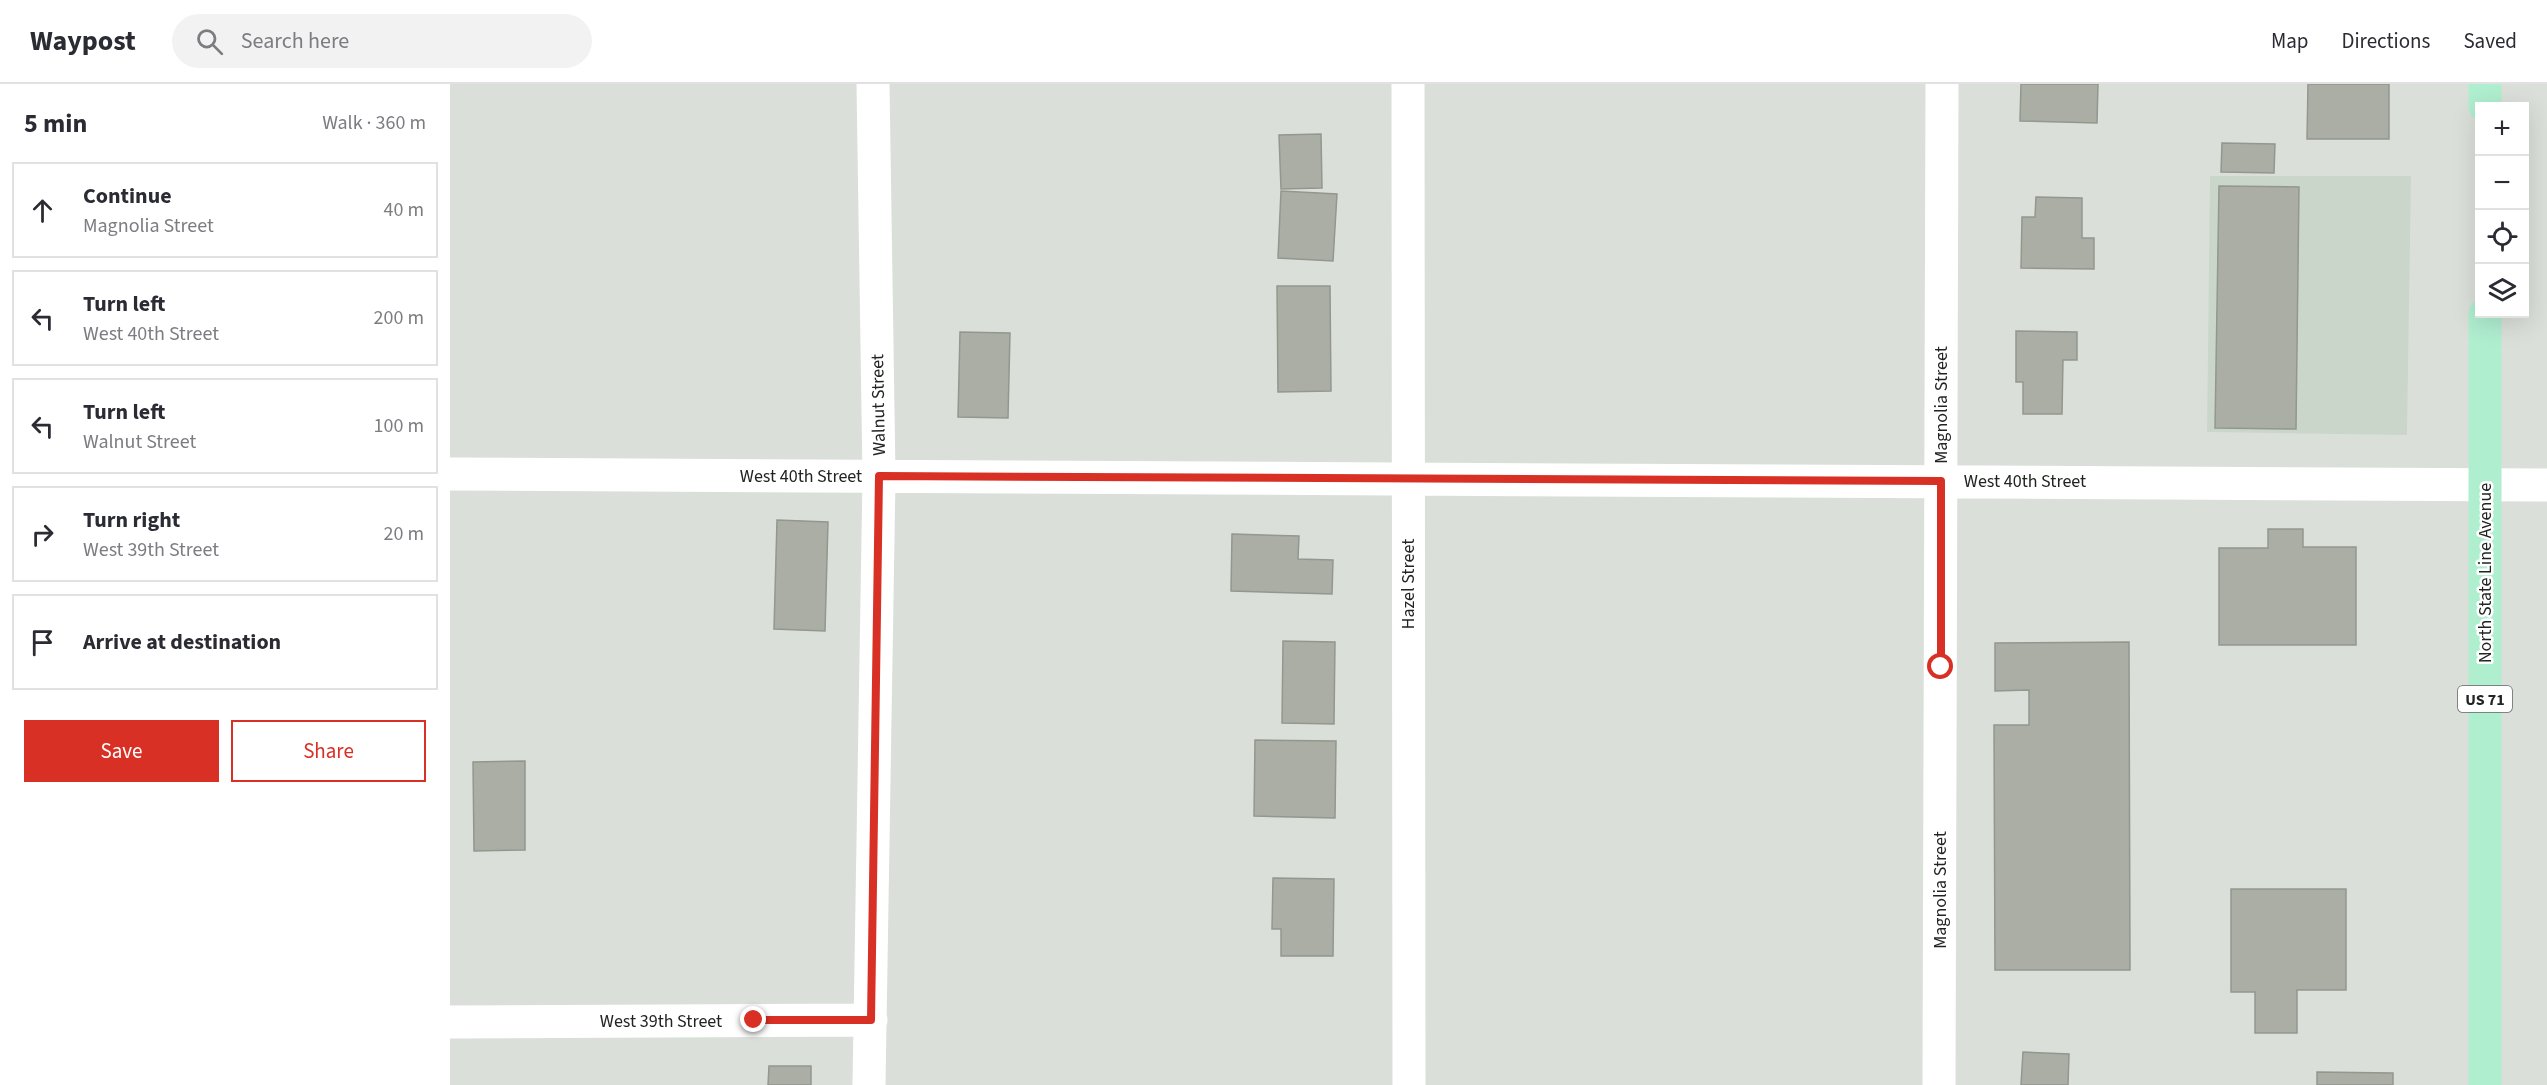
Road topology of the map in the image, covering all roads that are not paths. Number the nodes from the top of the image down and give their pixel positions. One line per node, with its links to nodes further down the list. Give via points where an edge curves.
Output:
1 (873, 84): 8 (street, Walnut Street)
2 (1408, 84): 9 (street, Hazel Street)
3 (1942, 84): 10 (street, Magnolia Street)
4 (2485, 84): 5 (main road)
5 (2485, 102)
6 (2485, 318): 11 (main road, North State Line Avenue / US 71)
7 (450, 474): 8 (street, West 40th Street)
8 (879, 476): 9 (street, West 40th Street); 13 (street, Walnut Street)
9 (1408, 478): 10 (street, West 40th Street); 16 (street, Hazel Street)
10 (1941, 481): 11 (street, West 40th Street); 17 (street, Magnolia Street)
11 (2485, 483): 12 (street, West 40th Street); 18 (main road, North State Line Avenue / US 71)
12 (2547, 485)
13 (871, 1020): 14 (street, West 39th Street); 15 (street, Walnut Street)
14 (450, 1022)
15 (869, 1085)
16 (1409, 1085)
17 (1939, 1085)
18 (2485, 1085)

